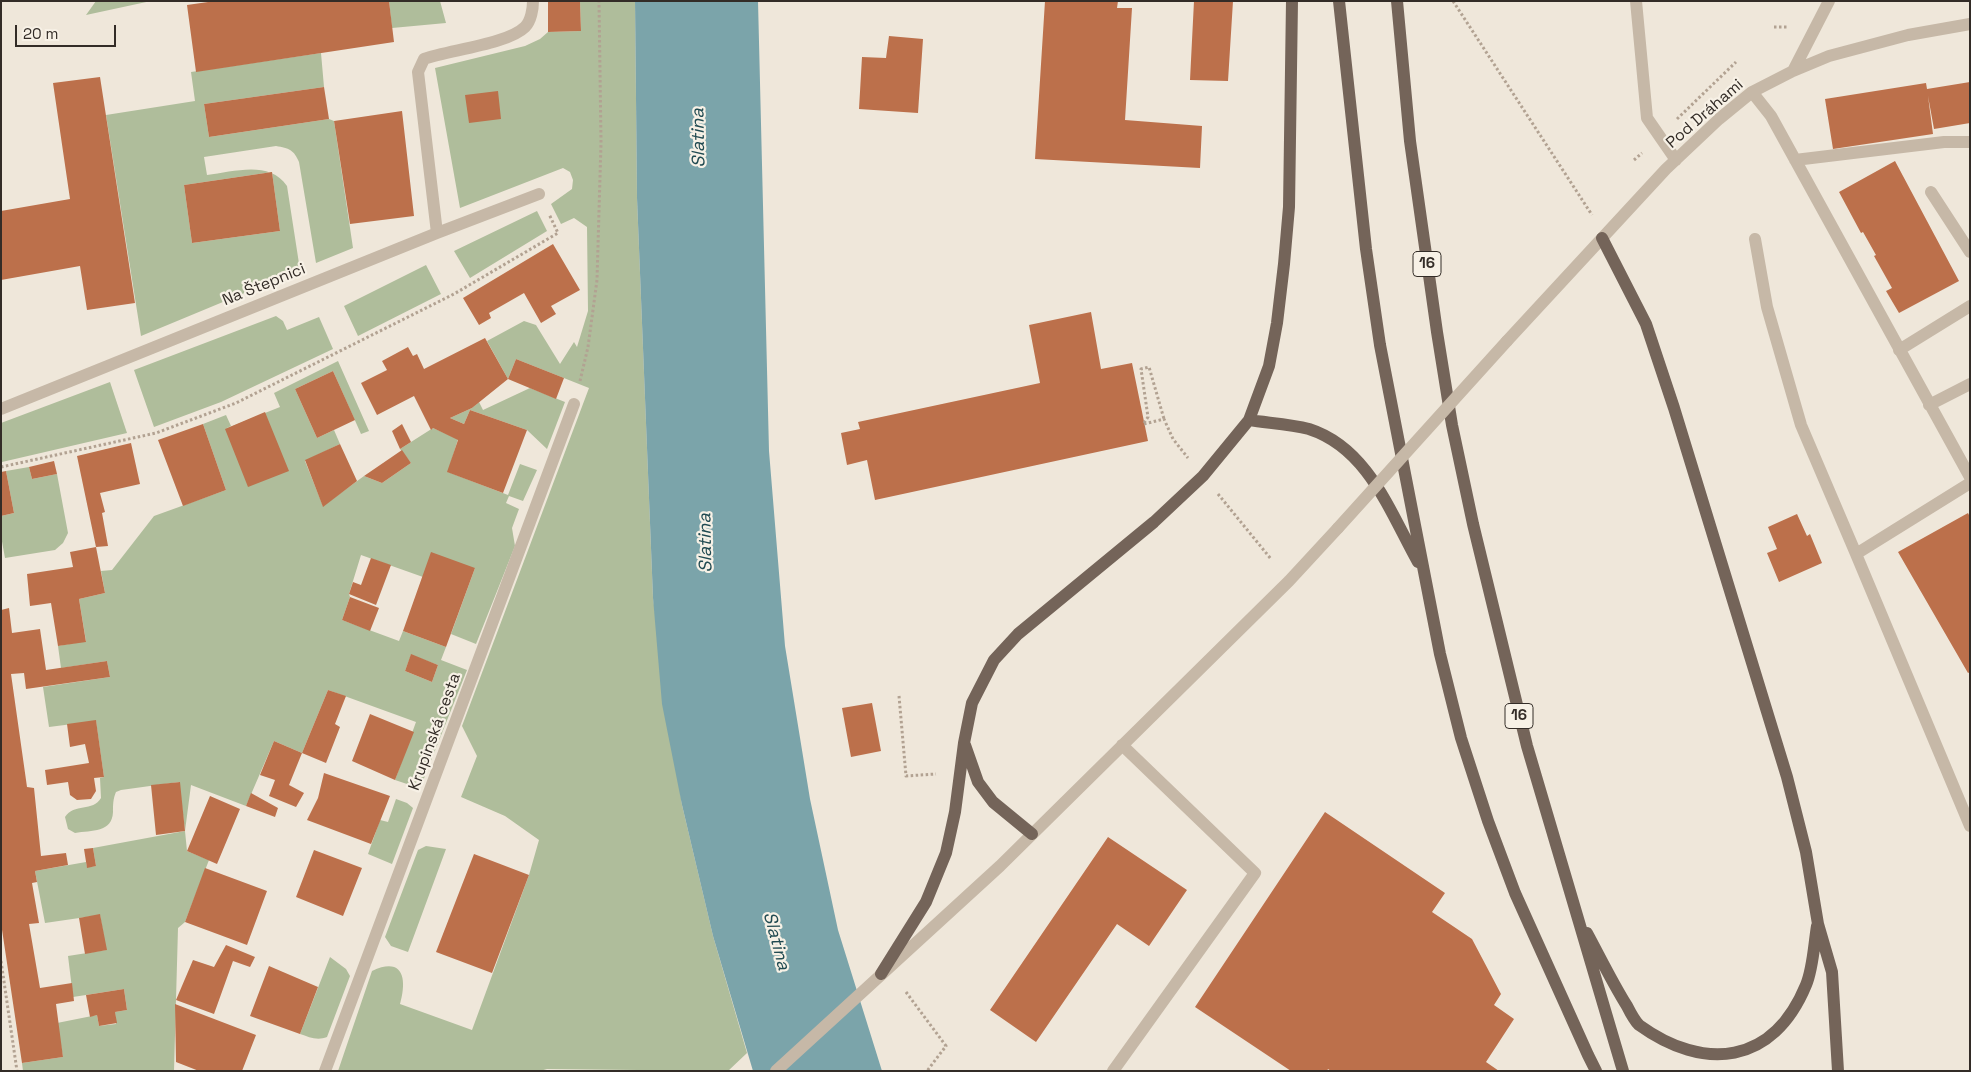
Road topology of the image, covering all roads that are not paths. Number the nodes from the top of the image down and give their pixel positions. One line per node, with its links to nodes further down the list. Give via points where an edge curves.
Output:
1 (533, 1): 15 (street, via 526,26 509,38 440,54 424,60 418,72)
2 (1292, 1): 25 (main road, via 1288,207 1277,323 1269,366)
3 (1339, 1): 29 (main road, via 1380,345)
4 (1396, 1): 34 (main road, 16, via 1410,141 1452,424 1522,727)
5 (1636, 1): 11 (street, via 1647,118)
6 (1829, 1): 8 (street)
7 (1970, 24): 8 (street, Pod Dráhami, via 1868,45)
8 (1793, 71): 9 (street, Pod Dráhami)
9 (1752, 92): 11 (street, Pod Dráhami); 12 (street, via 1771,116)
10 (1970, 142): 12 (street, via 1944,142)
11 (1676, 160): 16 (street, Pod Dráhami)
12 (1795, 160): 20 (street)
13 (1931, 192): 18 (street)
14 (539, 194): 15 (street, Na Štepnici)
15 (437, 232): 24 (street, Na Štepnici)
16 (1602, 238): 31 (street, Pod Dráhami, bridge, via 1289,581); 35 (main road, via 1646,324 1674,408 1787,777 1806,852)
17 (1755, 239): 28 (street, via 1767,308 1801,425)
18 (1970, 252)
19 (1970, 306): 20 (street)
20 (1900, 350): 23 (street)
21 (1970, 384): 23 (street)
22 (574, 404): 37 (street, Krupinská cesta)
23 (1930, 405): 26 (street)
24 (1, 409)
25 (1249, 420): 29 (main road, via 1309,429 1346,448 1369,472); 30 (main road, via 1203,476 1168,509 1018,634 994,660 972,703)
26 (1970, 477)
27 (1970, 483): 28 (street)
28 (1856, 554): 32 (street)
29 (1423, 572): 40 (main road, via 1461,738 1488,821 1515,893)
30 (964, 743): 33 (main road, via 978,782 993,802); 36 (main road, via 946,853 926,902)
31 (1122, 745): 33 (street, Pod Dráhami); 39 (street, via 1255,873)
32 (1970, 826)
33 (1032, 834): 36 (street, Pod Dráhami)
34 (1573, 906): 35 (main road, via 1637,1024 1680,1056 1702,1063 1724,1064 1747,1057 1781,1030 1794,1012 1807,983); 41 (main road, 16)
35 (1818, 924): 42 (main road, via 1832,972)
36 (882, 974): 38 (street, Pod Dráhami)
37 (325, 1071)
38 (776, 1071)
39 (1113, 1071)
40 (1596, 1071)
41 (1623, 1071)
42 (1838, 1071)

